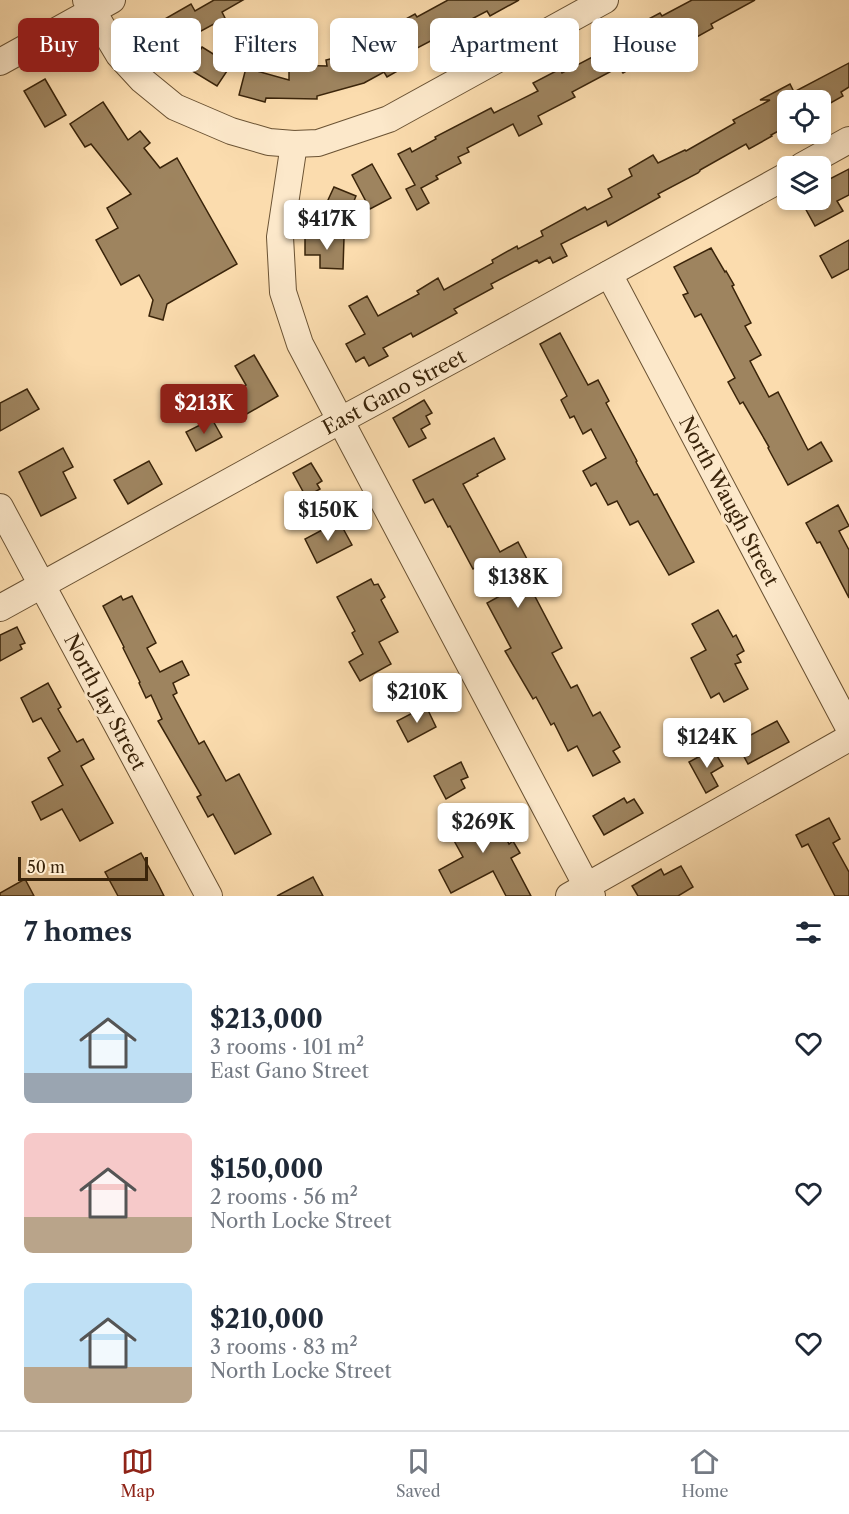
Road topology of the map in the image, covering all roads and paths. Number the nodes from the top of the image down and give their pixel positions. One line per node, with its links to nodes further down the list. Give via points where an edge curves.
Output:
1 (605, 0): 5 (street, via 389,119 318,143)
2 (96, 4): 3 (street); 5 (street, via 119,55 175,107 231,132)
3 (0, 62)
4 (849, 140): 6 (street)
5 (294, 144): 9 (street, via 280,237 283,292 300,344)
6 (820, 156)
7 (777, 181): 8 (street, East Gano Street)
8 (609, 274): 9 (street, East Gano Street); 13 (street, North Waugh Street)
9 (341, 420): 11 (street, East Gano Street); 15 (street)
10 (0, 507): 11 (street, North Jay Street)
11 (41, 585): 12 (street, East Gano Street); 16 (street, North Jay Street)
12 (0, 608)
13 (849, 728)
14 (849, 738): 15 (street)
15 (582, 893)
16 (209, 896)

